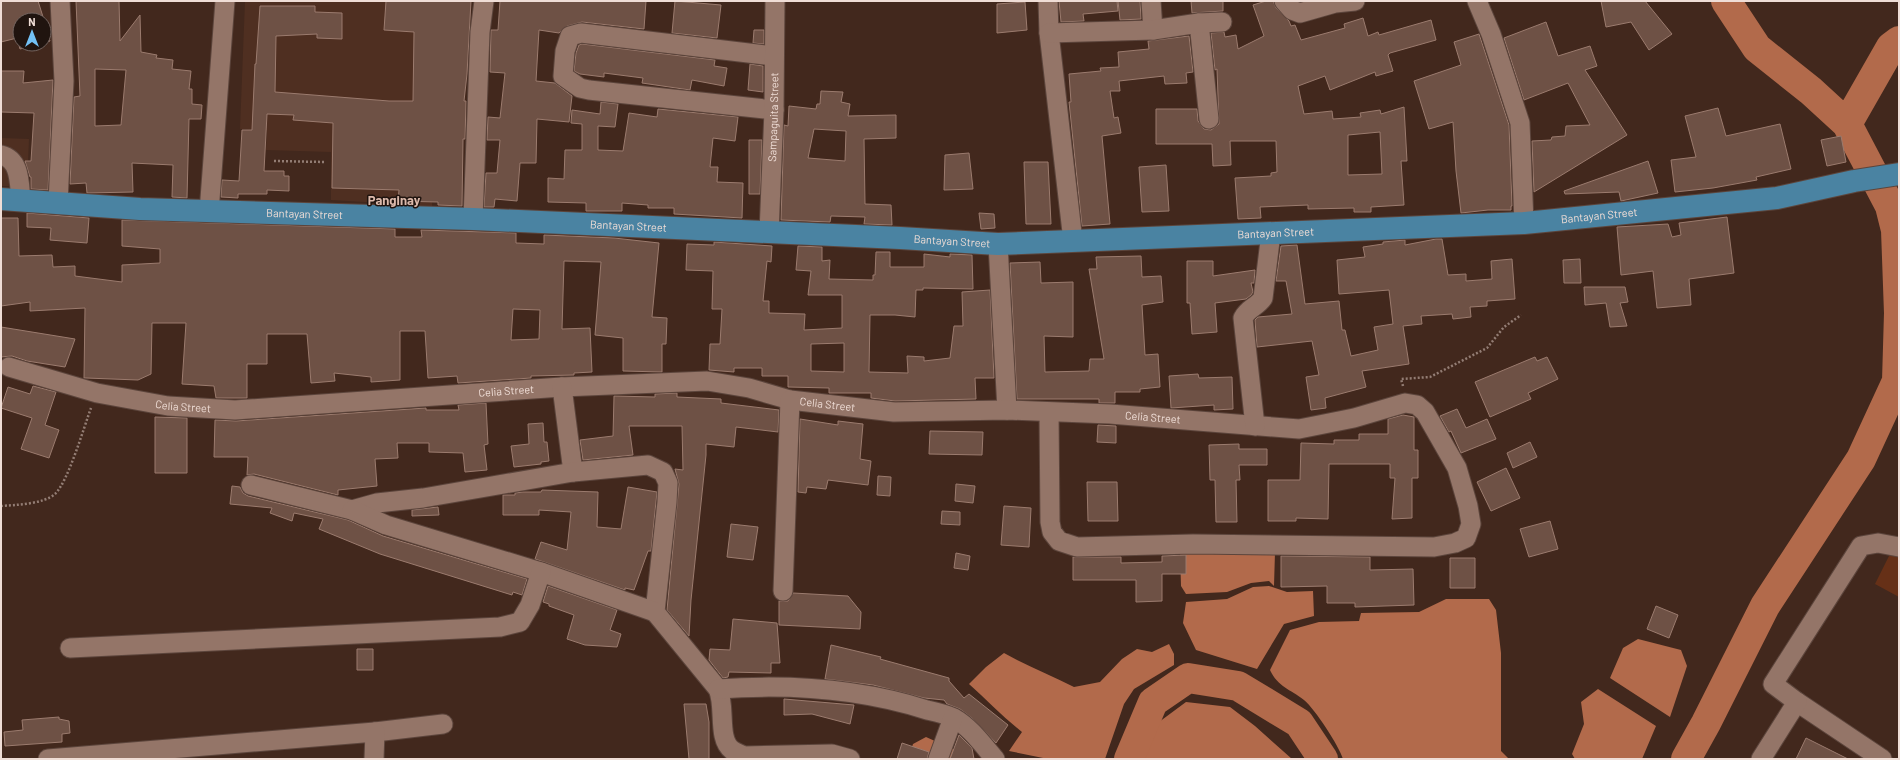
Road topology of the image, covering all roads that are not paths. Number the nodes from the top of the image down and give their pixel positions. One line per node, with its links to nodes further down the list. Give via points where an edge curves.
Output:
1 (60, 1): 20 (street, via 64,81)
2 (225, 1): 21 (street)
3 (484, 1): 22 (street, via 480,32)
4 (775, 1): 14 (street, Sampaguita Street)
5 (1048, 1): 13 (street)
6 (1151, 1): 12 (street)
7 (1284, 1): 8 (street, via 1292,10 1300,13 1335,3)
8 (1355, 1)
9 (1477, 1): 23 (street, via 1491,34 1520,123)
10 (1222, 22): 11 (street)
11 (1199, 23): 12 (street); 16 (street)
12 (1153, 30): 13 (street)
13 (1049, 33): 26 (street)
14 (773, 56): 15 (street, Sampaguita Street); 15 (street, via 581,34 570,36 565,52 563,76 580,88 589,90)
15 (774, 110): 24 (street, Sampaguita Street)
16 (1209, 118)
17 (1, 154): 19 (street, via 9,158 17,169)
18 (1893, 175): 23 (main road, Bantayan Street, via 1777,198)
19 (11, 199): 20 (main road, Bantayan Street)
20 (58, 202): 21 (main road, Bantayan Street)
21 (209, 212): 22 (main road, Bantayan Street)
22 (473, 219): 24 (main road, Bantayan Street)
23 (1524, 223): 25 (main road, Bantayan Street)
24 (769, 233): 27 (main road, Bantayan Street)
25 (1271, 233): 26 (main road, Bantayan Street); 33 (street, via 1263,298 1258,305 1247,310 1243,318)
26 (1073, 241): 27 (main road, Bantayan Street)
27 (998, 244): 31 (street)
28 (9, 366): 29 (street, Celia Street, via 97,393 168,406 235,410)
29 (562, 387): 30 (street, Celia Street, via 707,381 749,388); 34 (street)
30 (790, 400): 31 (street, Celia Street, via 894,412); 39 (street)
31 (1007, 410): 32 (street, Celia Street)
32 (1049, 412): 33 (street, Celia Street, via 1110,414); 33 (street, Celia Street, via 1052,532 1059,541 1078,547 1193,544 1434,548 1466,538 1471,524 1457,468 1425,412 1417,405 1405,402 1354,418 1298,429)
33 (1255, 426)
34 (573, 472): 36 (street, via 423,498 377,503); 40 (street, via 648,465 663,472 668,483 667,502)
35 (251, 485): 36 (street)
36 (352, 510): 38 (street, via 386,525)
37 (1899, 547): 43 (street, via 1878,543 1861,546 1773,684)
38 (541, 572): 40 (street); 41 (street, via 530,605 520,622 500,627)
39 (783, 591)
40 (654, 612): 42 (street)
41 (70, 648)
42 (718, 689): 44 (street, via 759,687 841,692 905,703); 50 (street, via 722,701 723,730 726,743 732,750 744,756 832,754)
43 (1797, 702): 53 (street); 54 (street)
44 (954, 718): 51 (street); 52 (street, via 975,736)
45 (443, 724): 46 (street)
46 (375, 732): 47 (street); 49 (street)
47 (178, 754): 48 (street)
48 (48, 759)
49 (374, 759)
50 (850, 759)
51 (938, 759)
52 (994, 759)
53 (1761, 759)
54 (1882, 759)

